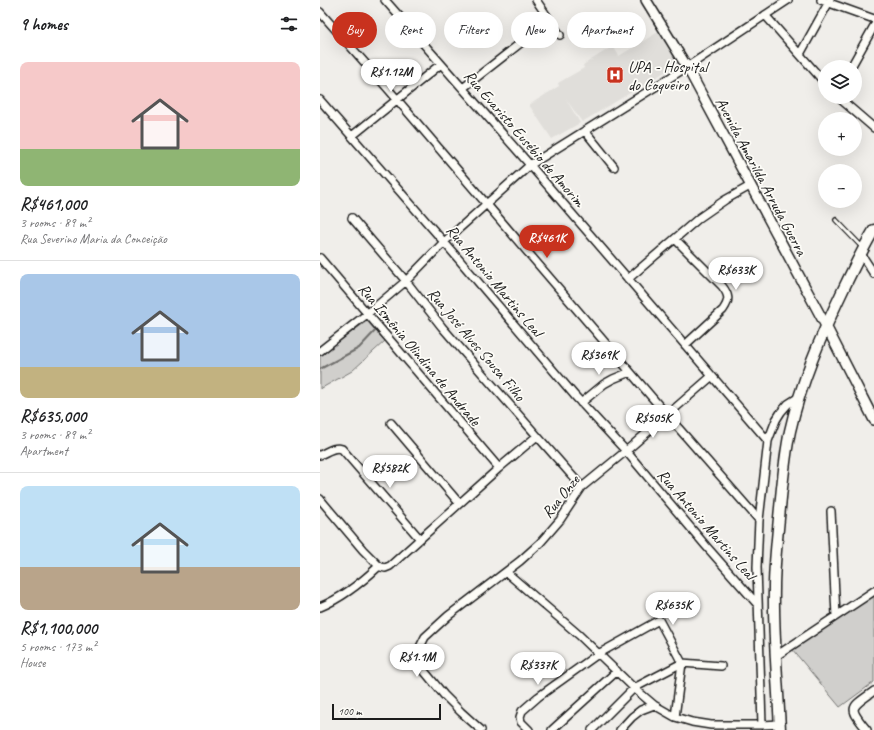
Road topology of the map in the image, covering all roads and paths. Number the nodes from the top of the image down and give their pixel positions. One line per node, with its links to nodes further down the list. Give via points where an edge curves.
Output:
1 (385, 0): 15 (street, Rua Evaristo Eusébio de Amorim)
2 (536, 0): 8 (street)
3 (646, 0): 16 (main road, Avenida Amarilda Arruda Guerra)
4 (788, 0): 9 (street)
5 (821, 0): 6 (street)
6 (830, 1): 10 (street); 13 (street)
7 (320, 12): 20 (street)
8 (544, 12)
9 (765, 15): 13 (street); 16 (street)
10 (874, 19)
11 (874, 26): 14 (street)
12 (514, 48): 18 (street)
13 (800, 54): 17 (street)
14 (855, 60)
15 (441, 64): 18 (street, Rua Evaristo Eusébio de Amorim); 20 (street)
16 (687, 67): 23 (street); 27 (main road, Avenida Amarilda Arruda Guerra)
17 (818, 75)
18 (463, 88): 25 (street, Rua Evaristo Eusébio de Amorim)
19 (320, 100): 24 (street, Rua Antonio Martins Leal)
20 (397, 100): 24 (street); 28 (street)
21 (846, 104): 22 (street)
22 (874, 128)
23 (585, 131): 25 (street); 26 (street)
24 (352, 136): 33 (street, Rua Antonio Martins Leal)
25 (530, 165): 28 (street); 37 (street, Rua Evaristo Eusébio de Amorim)
26 (614, 167)
27 (750, 186): 32 (street, via 711,209); 40 (main road, Avenida Amarilda Arruda Guerra)
28 (487, 204): 33 (street); 44 (street)
29 (352, 218): 38 (street, Rua José Alves Sousa Filho)
30 (836, 220): 34 (lane)
31 (874, 230): 34 (main road)
32 (675, 239): 37 (street); 42 (street, via 722,286 728,298 723,310)
33 (444, 242): 38 (street); 47 (street, Rua Antonio Martins Leal)
34 (862, 251): 36 (street); 40 (main road)
35 (320, 258): 39 (street, Rua Ismênia Olindina de Andrade)
36 (874, 274)
37 (628, 279): 42 (street, Rua Evaristo Eusébio de Amorim)
38 (406, 281): 39 (street); 51 (street, Rua José Alves Sousa Filho)
39 (367, 314): 43 (street); 55 (street, Rua Ismênia Olindina de Andrade)
40 (826, 326): 46 (main road); 49 (main road, Avenida Amarilda Arruda Guerra)
41 (320, 340): 43 (street)
42 (685, 345): 45 (street, Rua Evaristo Eusébio de Amorim)
43 (322, 349)
44 (630, 372): 47 (street, via 604,384); 48 (street)
45 (712, 376): 48 (street, Rua Onze); 52 (street, Rua Evaristo Eusébio de Amorim)
46 (799, 397): 52 (street, via 781,412); 69 (main road, via 785,461 778,532 774,586)
47 (581, 403): 53 (street, Rua Antonio Martins Leal)
48 (667, 415): 53 (street, Rua Onze); 60 (street)
49 (874, 420)
50 (391, 423): 58 (street)
51 (537, 436): 55 (street); 56 (street, Rua José Alves Sousa Filho)
52 (768, 441): 60 (street)
53 (626, 451): 56 (street, Rua Onze); 65 (street, Rua Antonio Martins Leal)
54 (320, 455): 61 (street, via 334,448 342,448)
55 (499, 468): 58 (street)
56 (582, 487): 63 (street, Rua Onze, via 560,520 540,543)
57 (320, 499): 62 (street, via 362,550)
58 (459, 504): 61 (street)
59 (831, 511): 67 (street)
60 (760, 520): 65 (street)
61 (420, 539): 62 (street, via 390,566)
62 (382, 567): 66 (street, via 343,595)
63 (506, 572): 68 (street); 79 (street, Rua Onze, via 448,616 425,637 420,647 419,659 425,672 444,695)
64 (874, 591): 67 (street)
65 (758, 605): 77 (street)
66 (320, 607)
67 (836, 616): 69 (street)
68 (598, 654): 70 (street, via 659,620); 72 (street); 80 (street, via 522,711 520,717)
69 (776, 656): 78 (main road)
70 (682, 663): 71 (street); 73 (street); 76 (street)
71 (721, 666)
72 (617, 671): 73 (street); 81 (street)
73 (634, 688): 75 (street); 82 (street)
74 (874, 691): 84 (street, via 855,705 853,710)
75 (654, 705): 76 (street); 83 (street, via 641,710)
76 (675, 716): 77 (street, via 711,725)
77 (762, 725): 78 (street)
78 (780, 727)
79 (482, 730)
80 (529, 730)
81 (552, 730)
82 (592, 730)
83 (620, 730)
84 (867, 730)

